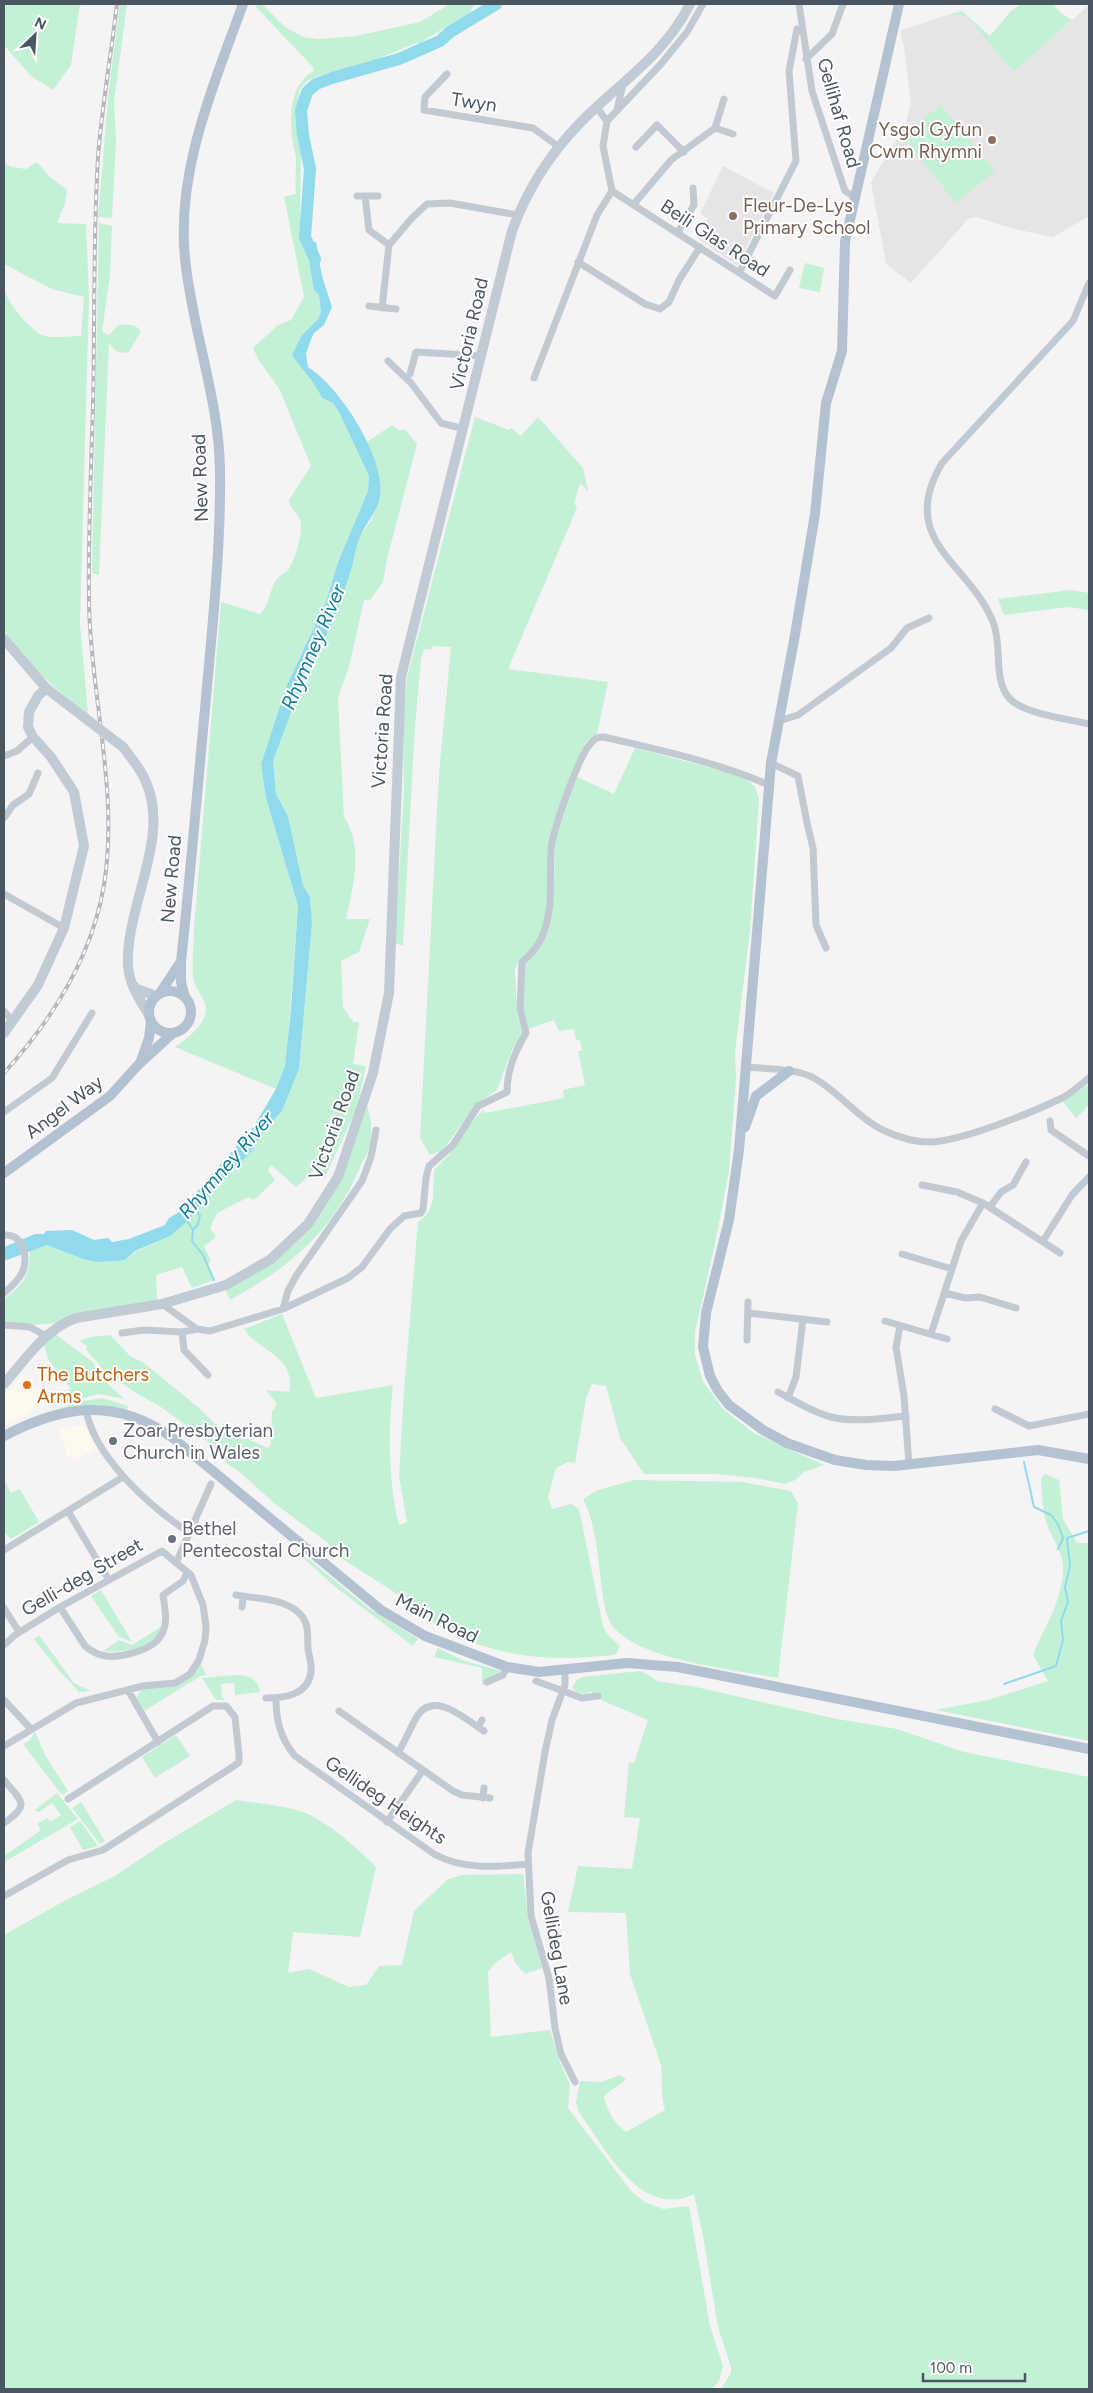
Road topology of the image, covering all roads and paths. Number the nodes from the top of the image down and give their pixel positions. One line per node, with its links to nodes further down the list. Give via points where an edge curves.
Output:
1 (243, 4): 55 (main road, New Road, via 203,119 185,192 185,258 211,386 220,477 220,527)
2 (690, 4): 10 (main road, Victoria Road, via 662,47)
3 (703, 4): 13 (street, via 687,32)
4 (799, 4): 8 (street, Gellihaf Road)
5 (843, 4): 8 (street, via 832,34)
6 (899, 4): 23 (main road)
7 (797, 28): 31 (street, via 789,71 796,162)
8 (806, 59): 23 (street, Gellihaf Road, via 820,118 845,191)
9 (447, 74): 17 (street, Twyn, via 426,96 424,110 533,128)
10 (623, 85): 12 (main road, Victoria Road); 13 (street)
11 (724, 99): 15 (street)
12 (597, 108): 14 (street); 17 (main road, Victoria Road)
13 (617, 111): 14 (street)
14 (607, 121): 21 (street, via 603,146)
15 (715, 128): 16 (street); 19 (street)
16 (733, 134)
17 (558, 147): 25 (main road, Victoria Road, via 539,172)
18 (636, 147): 19 (street, via 657,125)
19 (684, 152): 24 (street, via 659,172)
20 (694, 188): 26 (street, via 694,205)
21 (612, 192): 24 (street, Beili Glas Road); 29 (street, via 598,215)
22 (378, 196): 27 (street, via 361,196 369,230)
23 (855, 197): 44 (main road, via 845,242 842,351 826,404 815,514)
24 (634, 204): 26 (street, Beili Glas Road)
25 (518, 216): 27 (street, via 450,203 427,204); 36 (main road, Victoria Road, via 505,256)
26 (678, 232): 28 (street, Beili Glas Road)
27 (389, 245): 34 (street)
28 (700, 247): 29 (street, via 669,302 660,309 645,304); 31 (street, Beili Glas Road)
29 (578, 262): 39 (street)
30 (790, 270): 31 (street, Beili Glas Road, via 776,296)
31 (739, 273)
32 (1089, 283): 45 (street, via 1073,321 942,463 932,485 928,513 939,549 986,607 994,624 1004,692 1021,706)
33 (369, 306): 34 (street)
34 (382, 308): 35 (street)
35 (396, 309)
36 (482, 356): 38 (street, via 416,352); 40 (main road, Victoria Road)
37 (388, 361): 40 (street, via 411,383 441,423)
38 (410, 374)
39 (534, 378)
40 (464, 430): 87 (main road, Victoria Road, via 401,677 389,993 373,1073 338,1177 308,1224 271,1259 226,1285)
41 (929, 618): 44 (street, via 907,628 891,648 798,715)
42 (4, 639): 43 (main road)
43 (46, 688): 46 (main road, via 28,712 28,727); 56 (main road, bridge, via 123,747 146,782 151,799 154,825 131,934 128,966)
44 (779, 721): 48 (main road)
45 (1089, 724)
46 (33, 736): 47 (street, via 17,751); 53 (main road, via 74,792 84,846)
47 (4, 756)
48 (771, 763): 50 (main road); 54 (street, via 798,776 814,848 816,926)
49 (38, 773): 51 (street, via 29,794 13,805)
50 (769, 785): 66 (main road); 89 (street, via 732,770 604,737 597,737 590,744 556,829 546,926 535,951 522,962 520,1009 526,1033 515,1050 507,1092 478,1106 452,1146 429,1166 424,1209 420,1213 404,1216 390,1229 362,1267 348,1278)
51 (5, 822)
52 (4, 894): 53 (street)
53 (64, 928): 62 (main road, via 38,985)
54 (826, 948)
55 (181, 962): 57 (main road, New Road); 58 (main road, New Road)
56 (132, 983): 57 (main road, via 137,989); 61 (main road)
57 (158, 994): 58 (main road, via 173,991); 61 (main road, via 151,1002)
58 (185, 997): 64 (main road, via 191,1008 189,1022)
59 (4, 1011): 62 (street)
60 (92, 1013): 69 (street, via 52,1078)
61 (150, 1018): 64 (main road, via 160,1031); 65 (main road, Angel Way, via 149,1038)
62 (12, 1021): 63 (main road)
63 (4, 1032)
64 (173, 1033): 65 (main road, Angel Way)
65 (140, 1064): 75 (main road, Angel Way, via 110,1096)
66 (745, 1067): 67 (street); 72 (main road)
67 (789, 1071): 68 (street, via 822,1083 852,1109 884,1130 911,1140 928,1142 949,1140 1046,1105); 72 (main road, via 756,1096)
68 (1089, 1078)
69 (4, 1112)
70 (1050, 1121): 73 (street, via 1051,1130)
71 (376, 1130): 89 (street, via 362,1182 296,1276)
72 (739, 1150): 113 (main road, via 729,1220 703,1332 702,1346 710,1376 730,1405 787,1443 835,1460 866,1465)
73 (1089, 1156)
74 (1026, 1162): 78 (street, via 1013,1185)
75 (4, 1173)
76 (1089, 1177): 80 (street, via 1072,1195)
77 (922, 1185): 78 (street, via 958,1192)
78 (987, 1205): 80 (street); 83 (street, via 961,1241)
79 (4, 1235): 84 (street, via 10,1234 20,1240 25,1255 23,1271)
80 (1043, 1241): 81 (street)
81 (1060, 1253)
82 (902, 1254): 83 (street)
83 (952, 1269): 85 (street)
84 (4, 1293)
85 (945, 1293): 88 (street, via 965,1298 980,1297); 99 (street)
86 (748, 1302): 90 (street)
87 (162, 1304): 96 (street); 100 (main road, Victoria Road, via 76,1318 64,1322)
88 (1016, 1308)
89 (283, 1309): 96 (street, via 210,1331)
90 (748, 1313): 91 (street); 102 (street)
91 (803, 1319): 93 (street); 106 (street, via 796,1377)
92 (886, 1321): 95 (street)
93 (827, 1322)
94 (4, 1325): 100 (street, via 30,1327)
95 (900, 1326): 99 (street); 110 (street, via 896,1347)
96 (197, 1329): 97 (street)
97 (182, 1332): 98 (street, via 144,1330); 103 (street, via 184,1350)
98 (122, 1333)
99 (931, 1334): 101 (street)
100 (46, 1336): 104 (main road)
101 (947, 1339)
102 (747, 1340)
103 (208, 1375)
104 (4, 1384)
105 (778, 1392): 106 (street)
106 (788, 1398): 110 (street, via 834,1418)
107 (86, 1409): 111 (main road, Main Road, via 55,1414); 114 (street, via 90,1428); 127 (main road, Main Road, via 125,1414 162,1430 381,1610 425,1636)
108 (995, 1409): 109 (street, via 1029,1426)
109 (1089, 1414)
110 (906, 1416): 113 (street)
111 (4, 1436)
112 (1089, 1459): 113 (main road, via 1038,1450)
113 (909, 1465)
114 (123, 1478): 116 (street); 117 (street)
115 (211, 1484): 117 (street)
116 (68, 1511): 118 (street); 121 (street)
117 (190, 1533): 119 (street)
118 (4, 1550)
119 (176, 1563): 120 (street); 121 (street, Gelli-deg Street, via 164,1552 159,1552)
120 (187, 1573): 124 (street, via 184,1581 163,1595 166,1622 159,1639 144,1648 106,1656 91,1650); 131 (street, via 192,1577 203,1605 206,1626 198,1660 190,1674 175,1683)
121 (109, 1580): 124 (street, Gelli-deg Street)
122 (242, 1607): 135 (street, via 240,1596 271,1600 290,1607 307,1625 309,1678 294,1695)
123 (4, 1608): 125 (street)
124 (60, 1608): 125 (street, Gelli-deg Street)
125 (19, 1632): 126 (street, Gelli-deg Street)
126 (4, 1645)
127 (507, 1666): 128 (main road, Main Road, via 539,1672); 130 (street, via 503,1676)
128 (565, 1670): 132 (street, Gellideg Lane); 142 (main road, Main Road, via 628,1663 678,1666)
129 (536, 1681): 132 (street, via 549,1683)
130 (487, 1682)
131 (128, 1690): 139 (street, via 76,1702); 140 (street)
132 (563, 1692): 133 (street, via 582,1698); 150 (street, Gellideg Lane, via 545,1752)
133 (593, 1695)
134 (266, 1698): 135 (street)
135 (276, 1698): 148 (street, Gellideg Heights, via 279,1728 290,1750 310,1768)
136 (4, 1700): 139 (street)
137 (342, 1716): 143 (street)
138 (482, 1720): 143 (street, via 481,1729 445,1706 430,1706 417,1716)
139 (31, 1729): 141 (street)
140 (158, 1742): 147 (street); 151 (street, via 213,1706 222,1704 235,1717 239,1762 103,1850 68,1860)
141 (4, 1746)
142 (1089, 1749)
143 (398, 1753): 144 (street)
144 (422, 1770): 146 (street, via 462,1795 486,1798); 148 (street)
145 (4, 1780): 149 (street, via 23,1806 19,1813)
146 (484, 1788)
147 (68, 1798)
148 (387, 1822): 150 (street, Gellideg Heights, via 434,1854 452,1862 478,1866)
149 (4, 1823)
150 (528, 1864): 152 (street, Gellideg Lane, via 531,1916 549,1978 555,2028 561,2054)
151 (4, 1896)
152 (575, 2082)

